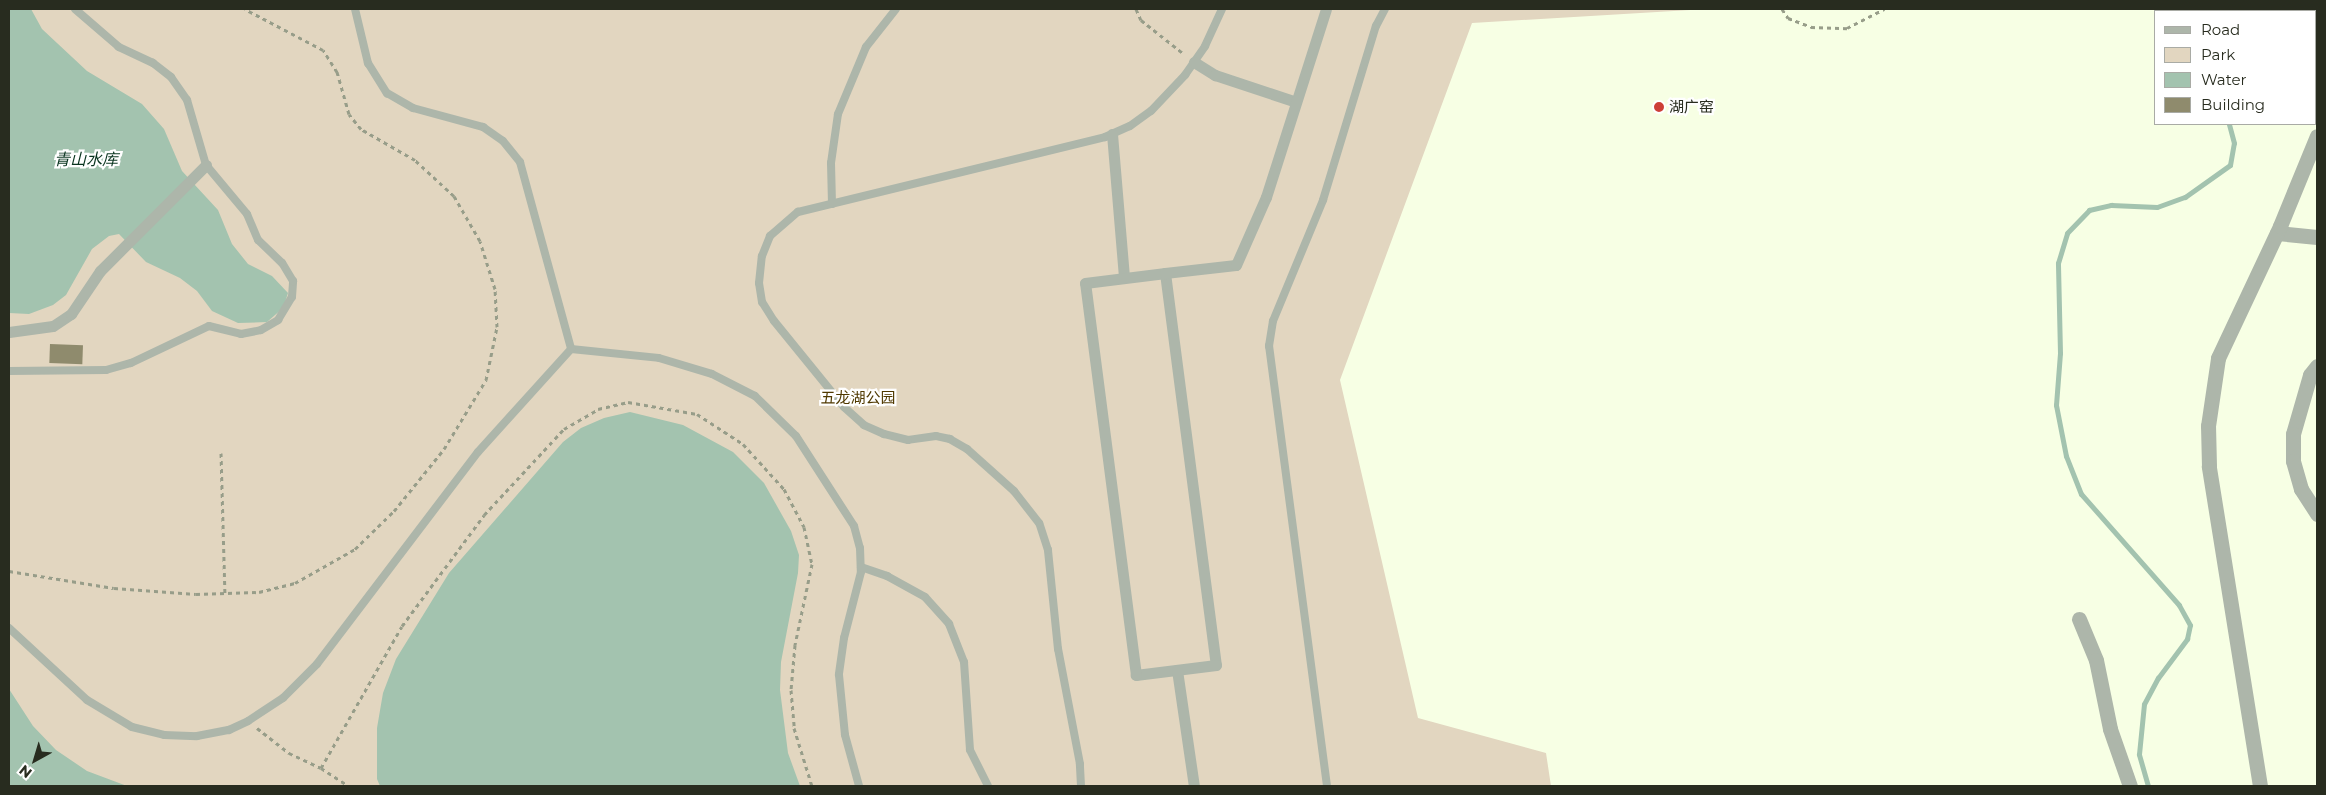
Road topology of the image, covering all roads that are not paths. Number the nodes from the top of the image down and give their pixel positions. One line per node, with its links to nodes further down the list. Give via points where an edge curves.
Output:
1 (75, 9): 11 (lane, via 119,47 153,63 171,77 187,100)
2 (354, 9): 18 (lane, via 368,63 387,93 413,108 487,130 503,141 520,162)
3 (896, 9): 12 (lane, via 866,47 838,114 831,163)
4 (1222, 9): 7 (lane)
5 (1326, 9): 8 (street)
6 (1385, 9): 30 (lane, via 1376,26 1323,200 1273,320 1269,346)
7 (1194, 62): 8 (street, via 1215,75); 9 (lane, via 1151,111)
8 (1296, 102): 15 (street, via 1266,197 1236,265)
9 (1112, 134): 12 (lane); 16 (street)
10 (2317, 136): 13 (street)
11 (206, 165): 17 (street, via 100,271 65,318 53,326); 20 (lane, via 247,214 258,240 282,263 293,281 292,297 278,320 261,330 241,334 209,326 131,363 106,370)
12 (832, 204): 28 (lane, via 798,212 770,236 762,256 762,302 844,408 864,425 908,440 936,436 950,439 967,449 1014,491 1039,523 1048,550 1058,649 1080,764)
13 (2277, 233): 14 (street); 32 (street, via 2218,358 2208,426 2209,466)
14 (2317, 237)
15 (1165, 273): 16 (street); 25 (street, via 1216,665)
16 (1124, 278): 25 (street, via 1085,283 1136,675)
17 (9, 332)
18 (571, 348): 22 (lane, via 659,358 686,365 727,380 754,396 796,436 854,526); 24 (lane, via 478,452 317,664 283,698 248,721 229,730 197,736 164,735 132,727 87,700)
19 (2317, 366): 21 (street, via 2310,375 2293,443 2293,461 2300,489)
20 (9, 371)
21 (2317, 514)
22 (861, 567): 26 (lane, via 839,675 844,735); 27 (lane, via 887,576 925,597 949,624 964,662 970,750)
23 (2079, 619): 31 (street, via 2096,660 2110,729)
24 (9, 628)
25 (1177, 670): 29 (street)
26 (859, 786)
27 (988, 786)
28 (1081, 786)
29 (1194, 786)
30 (1327, 786)
31 (2130, 786)
32 (2260, 786)

